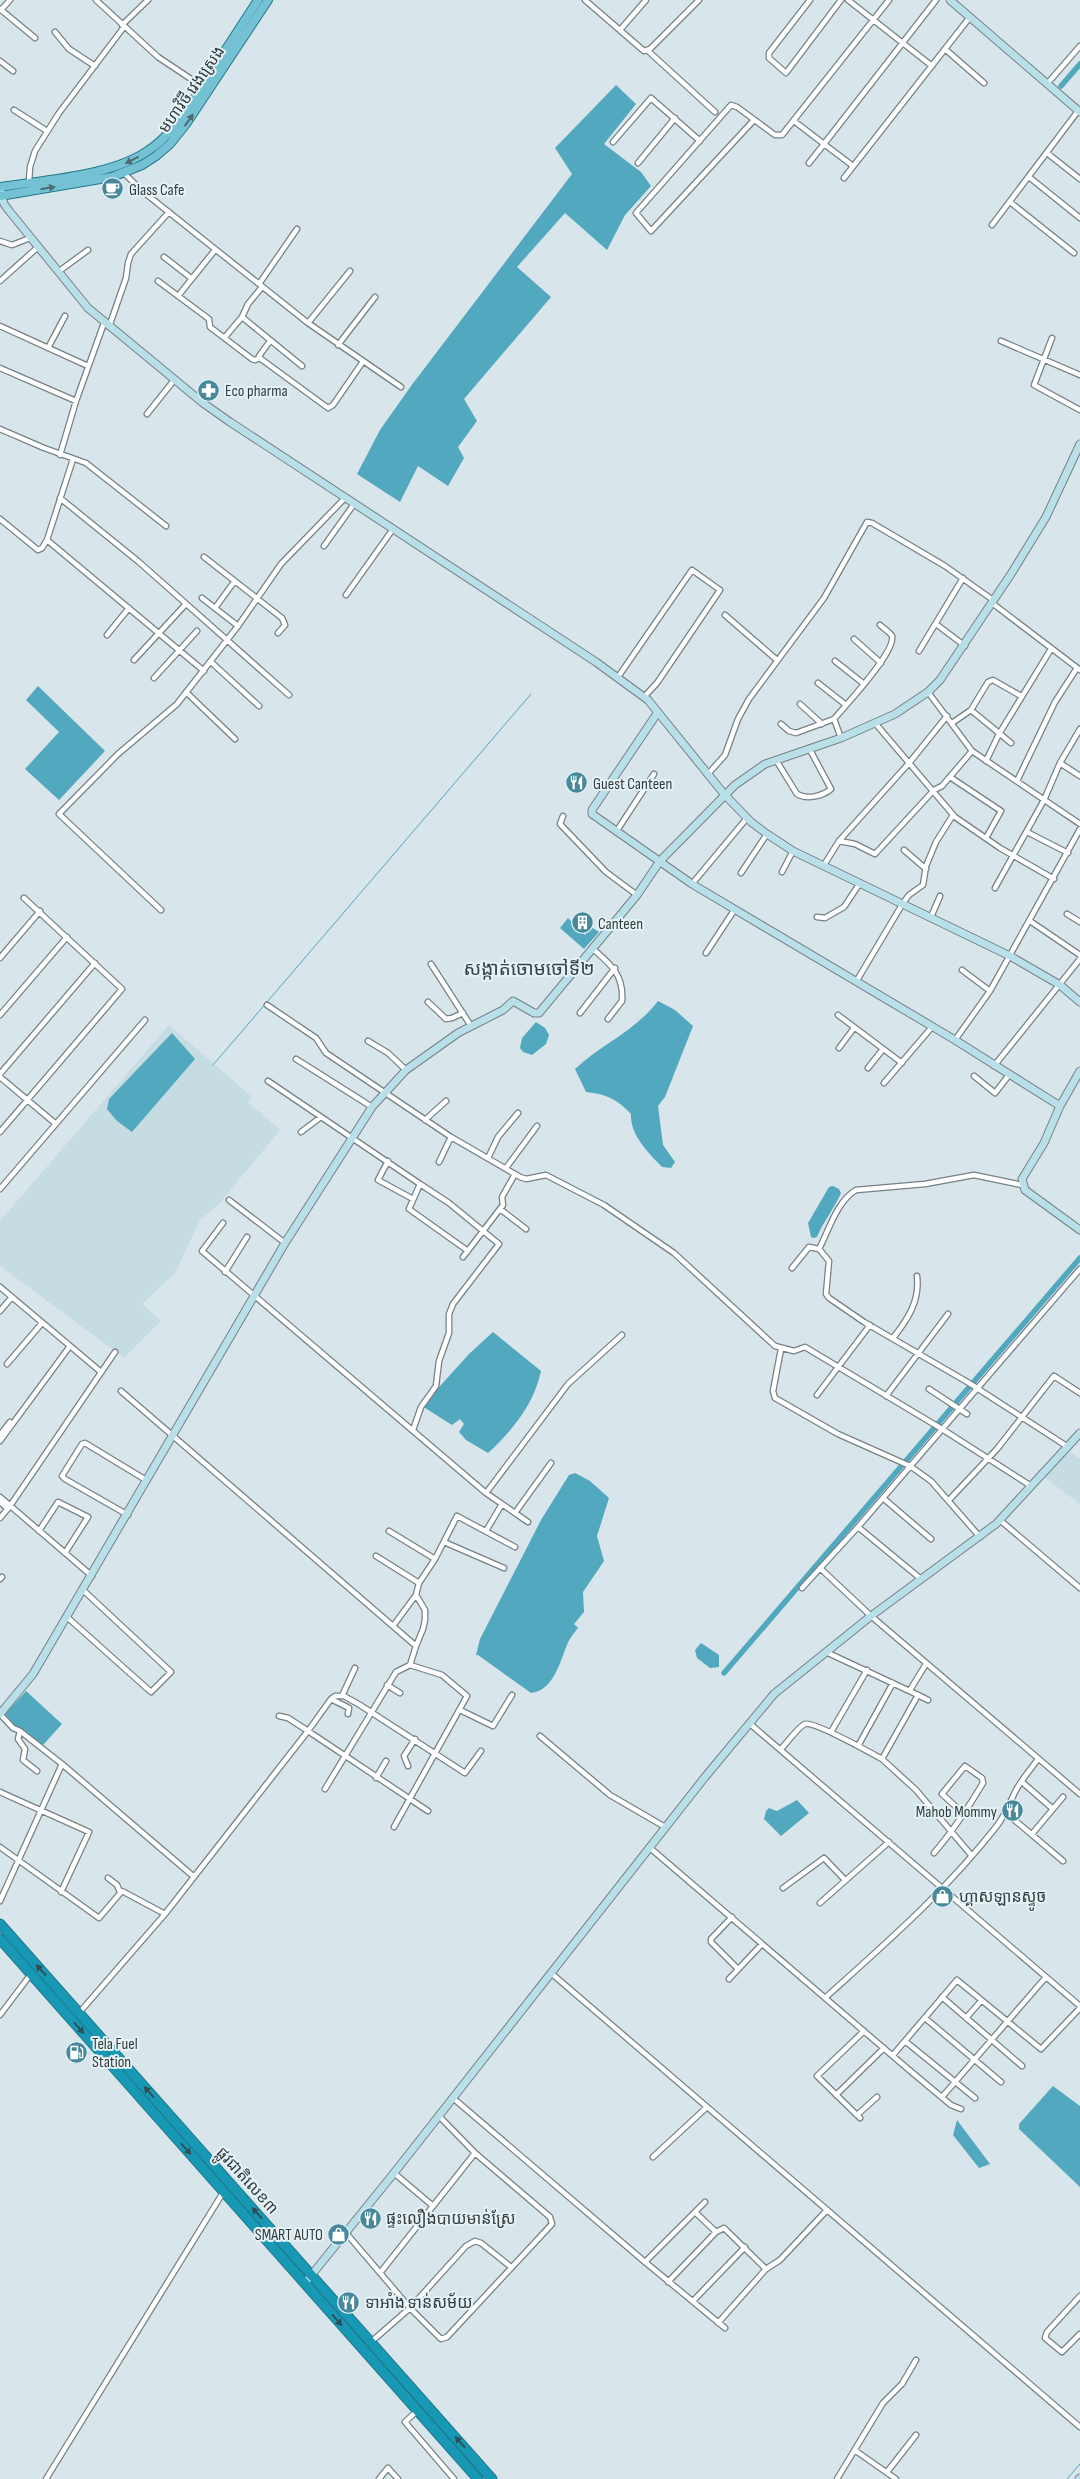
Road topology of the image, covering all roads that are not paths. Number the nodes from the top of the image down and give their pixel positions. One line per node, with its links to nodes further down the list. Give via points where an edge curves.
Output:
1 (10, 0): 15 (street)
2 (96, 0): 18 (street)
3 (148, 0): 18 (street)
4 (258, 0): 32 (main road, មហាវិថី វេងស្រេង)
5 (268, 0): 32 (main road, មហាវិថី វេងស្រេង)
6 (646, 0): 19 (street)
7 (699, 0): 25 (street)
8 (810, 0): 9 (street, via 768,53 769,58 786,73)
9 (841, 0)
10 (848, 0): 17 (street)
11 (889, 0): 17 (street)
12 (936, 0): 22 (street)
13 (950, 0): 16 (street)
14 (586, 1): 19 (street)
15 (0, 10): 21 (street)
16 (970, 17): 24 (street); 31 (street)
17 (873, 19): 22 (street); 38 (street)
18 (123, 26): 27 (street); 32 (street, via 158,57)
19 (620, 30): 25 (street, via 641,50)
20 (55, 32): 27 (street, via 69,49)
21 (35, 38)
22 (903, 42): 28 (street); 42 (street)
23 (1080, 46): 31 (street)
24 (945, 49): 28 (street); 30 (street)
25 (647, 50): 34 (street)
26 (0, 61): 29 (street)
27 (95, 66): 39 (street)
28 (932, 66): 46 (street)
29 (12, 71)
30 (984, 83)
31 (1047, 84): 35 (street)
32 (205, 88): 47 (main road, មហាវិថី វេងស្រេង, one-way to 32, via 156,156 170,144); 51 (main road, មហាវិថី វេងស្រេង, one-way to 51, via 172,129 137,158 111,169)
33 (14, 110): 39 (street)
34 (715, 112)
35 (1079, 112): 43 (street)
36 (675, 118): 40 (street); 41 (street, via 649,98); 44 (street)
37 (754, 120): 38 (street, via 779,136); 40 (street, via 731,105); 40 (street, via 651,230 636,213)
38 (794, 120): 42 (street)
39 (47, 131): 51 (street, via 32,158)
40 (700, 141)
41 (613, 142)
42 (824, 144): 45 (street); 46 (street)
43 (1047, 153): 48 (street); 50 (street)
44 (638, 163)
45 (810, 164)
46 (854, 166): 49 (street)
47 (124, 173): 52 (main road, មហាវិថី វេងស្រេង, one-way to 47); 54 (street)
48 (1029, 177): 53 (street); 55 (street)
49 (844, 178)
50 (1080, 179)
51 (29, 182): 52 (main road, មហាវិថី វេងស្រេង)
52 (0, 191): 58 (street, via 7,208)
53 (1010, 202): 56 (street); 63 (street)
54 (169, 212): 62 (street); 76 (street, via 131,254 126,278)
55 (1080, 218)
56 (992, 225)
57 (297, 229): 70 (street)
58 (30, 238): 59 (street, via 12,245); 60 (street)
59 (0, 241)
60 (38, 247): 66 (street); 68 (street)
61 (88, 250): 66 (street)
62 (215, 250): 67 (street); 70 (street)
63 (1074, 253)
64 (164, 257): 67 (street)
65 (350, 271): 75 (street)
66 (58, 272): 76 (street)
67 (191, 278): 71 (street)
68 (0, 281)
69 (158, 281): 71 (street)
70 (260, 285): 74 (street); 75 (street)
71 (178, 296): 78 (street, via 209,319 210,327)
72 (375, 297): 82 (street)
73 (64, 316): 83 (street)
74 (242, 317): 78 (street); 81 (street)
75 (308, 323): 82 (street)
76 (106, 325): 87 (street); 91 (street)
77 (0, 326): 83 (street)
78 (225, 337): 84 (street, via 252,359)
79 (1052, 338): 85 (street)
80 (1001, 340): 85 (street)
81 (270, 341): 84 (street); 88 (street)
82 (338, 345): 86 (street)
83 (48, 348): 87 (street)
84 (260, 358): 86 (street, via 330,408)
85 (1044, 359): 90 (street); 94 (street, via 1034,385)
86 (362, 362): 92 (street)
87 (88, 366): 93 (street)
88 (302, 366)
89 (0, 368): 93 (street)
90 (1080, 375)
91 (175, 380): 95 (street); 101 (street, via 219,414)
92 (401, 387)
93 (76, 401): 98 (street)
94 (1080, 410)
95 (147, 414)
96 (0, 429): 98 (street)
97 (1080, 444): 114 (street, via 1051,508)
98 (60, 455): 99 (street)
99 (73, 459): 100 (street); 104 (street, via 86,463)
100 (60, 498): 106 (street); 115 (street, via 118,544)
101 (345, 498): 102 (street); 113 (street, via 280,564)
102 (354, 504): 105 (street); 107 (street)
103 (0, 519): 106 (street, via 38,550)
104 (166, 526)
105 (393, 529): 111 (street); 140 (street)
106 (47, 540): 116 (street)
107 (324, 546)
108 (204, 558): 110 (street)
109 (962, 578): 114 (street); 119 (street); 133 (street, via 869,521 824,598)
110 (234, 582): 113 (street); 117 (street)
111 (346, 594)
112 (202, 598): 117 (street)
113 (256, 600): 121 (street); 123 (street, via 284,621 285,625)
114 (993, 602): 128 (street); 129 (street)
115 (185, 605): 124 (street); 127 (street)
116 (129, 608): 124 (street); 125 (street)
117 (215, 608): 121 (street)
118 (725, 615): 133 (street)
119 (936, 624): 128 (street); 131 (street)
120 (880, 625): 136 (street, via 892,636)
121 (238, 626): 127 (street)
122 (197, 631): 130 (street)
123 (278, 632)
124 (159, 633): 130 (street); 132 (street)
125 (106, 634)
126 (854, 639): 136 (street)
127 (227, 641): 135 (street); 145 (street)
128 (965, 646): 144 (street)
129 (1051, 649): 137 (street); 146 (street)
130 (180, 651): 138 (street); 139 (street)
131 (919, 651)
132 (134, 660)
133 (777, 660): 173 (street, via 749,698 725,755)
134 (835, 661): 142 (street)
135 (211, 662): 138 (street); 150 (street)
136 (881, 663): 142 (street)
137 (1078, 669): 176 (street, via 1055,702)
138 (204, 670): 143 (street)
139 (154, 678)
140 (618, 678): 147 (street); 147 (street, via 692,570 720,590)
141 (818, 682): 149 (street)
142 (864, 684): 149 (street)
143 (186, 692): 162 (street); 207 (street, via 59,814)
144 (928, 692): 153 (street); 155 (street)
145 (289, 695)
146 (1021, 696): 151 (street, via 993,680 988,682); 160 (street)
147 (644, 697): 152 (street)
148 (800, 704): 158 (street)
149 (846, 705): 154 (street)
150 (259, 706)
151 (970, 710): 156 (street); 160 (street)
152 (658, 712): 173 (street); 185 (street, via 592,812)
153 (947, 716): 156 (street); 170 (street)
154 (834, 719): 158 (street); 161 (street)
155 (874, 723): 161 (street); 170 (street)
156 (952, 723): 167 (street)
157 (781, 724): 158 (street, via 792,733)
158 (822, 724)
159 (1080, 728): 163 (street)
160 (999, 734): 165 (street); 169 (street)
161 (841, 738): 166 (street)
162 (235, 739)
163 (1074, 740): 164 (street); 171 (street)
164 (1080, 743)
165 (1011, 744)
166 (809, 748): 168 (street); 168 (street, via 831,789 820,796 802,797 797,794)
167 (972, 751): 169 (street); 175 (street)
168 (776, 760): 178 (street, via 765,764)
169 (986, 761): 176 (street)
170 (910, 762): 177 (street); 189 (street)
171 (1060, 763): 174 (street); 179 (street)
172 (654, 774): 185 (street)
173 (708, 774): 178 (street)
174 (1080, 776)
175 (950, 777): 177 (street); 188 (street, via 1001,811)
176 (1017, 781): 179 (street)
177 (934, 790): 180 (street); 189 (street, via 874,854 855,844)
178 (724, 794): 182 (street); 194 (street)
179 (1044, 800): 183 (street); 186 (street)
180 (953, 815): 188 (street); 196 (street, via 936,842)
181 (563, 816): 203 (street, via 560,824 606,872)
182 (747, 818): 187 (street); 201 (street)
183 (1080, 824)
184 (1080, 829): 192 (street)
185 (616, 832): 194 (street)
186 (1027, 832): 192 (street); 193 (street)
187 (767, 834): 191 (street); 198 (street)
188 (986, 838): 193 (street)
189 (839, 841): 195 (street)
190 (904, 850): 196 (street)
191 (793, 851): 195 (street); 197 (street)
192 (1068, 853): 199 (street)
193 (1014, 856): 199 (street); 202 (street)
194 (660, 861): 201 (street); 203 (street)
195 (824, 865): 200 (street)
196 (926, 869): 206 (street, via 923,885)
197 (782, 872)
198 (741, 873)
199 (1054, 879): 213 (street)
200 (860, 883): 206 (street); 211 (street, via 844,907 825,918)
201 (692, 884): 208 (street)
202 (995, 888)
203 (636, 895): 216 (street)
204 (940, 896): 212 (street)
205 (24, 898): 209 (street)
206 (903, 903): 212 (street); 226 (street)
207 (161, 910)
208 (735, 910): 217 (street); 226 (street)
209 (40, 912): 215 (street); 220 (street)
210 (1067, 914): 214 (street)
211 (817, 917)
212 (931, 917): 219 (street)
213 (1030, 921): 218 (street); 219 (street)
214 (1080, 922)
215 (67, 937): 222 (street); 233 (street)
216 (592, 948): 224 (street); 238 (street, via 539,1013 513,1001 503,1010)
217 (706, 953)
218 (1080, 955)
219 (1010, 956): 227 (street); 228 (street)
220 (0, 958)
221 (1080, 959): 227 (street)
222 (95, 963): 251 (street); 257 (street, via 121,987 121,992)
223 (431, 964): 232 (street)
224 (615, 968): 234 (street); 236 (street, via 623,998)
225 (962, 970): 228 (street)
226 (856, 982): 239 (street)
227 (1060, 985): 230 (street); 247 (street)
228 (990, 990): 241 (street)
229 (428, 1002): 232 (street, via 446,1019)
230 (1080, 1002)
231 (267, 1005): 256 (street, via 316,1038 326,1053)
232 (463, 1013): 238 (street)
233 (0, 1014)
234 (580, 1014)
235 (838, 1015): 240 (street)
236 (608, 1019)
237 (145, 1020): 264 (street)
238 (471, 1026): 249 (street)
239 (932, 1027): 241 (street); 246 (street)
240 (854, 1028): 243 (street); 244 (street)
241 (955, 1040): 247 (street)
242 (368, 1041): 249 (street, via 388,1052)
243 (839, 1048)
244 (883, 1049): 246 (street); 248 (street)
245 (296, 1059): 260 (street)
246 (902, 1063): 255 (street)
247 (994, 1066): 252 (street)
248 (868, 1068)
249 (406, 1070): 256 (street)
250 (1080, 1071): 259 (street)
251 (0, 1075): 257 (street)
252 (1009, 1075): 253 (street, via 994,1093); 259 (street)
253 (974, 1076)
254 (268, 1081): 262 (street)
255 (884, 1083)
256 (384, 1092): 260 (street); 263 (street)
257 (27, 1100): 264 (street); 266 (street)
258 (446, 1101): 263 (street)
259 (1060, 1106): 276 (street, via 1044,1143 1024,1173)
260 (372, 1107): 268 (street)
261 (518, 1113): 270 (street, via 498,1137)
262 (322, 1117): 267 (street); 268 (street)
263 (425, 1120): 269 (street)
264 (56, 1124): 277 (street)
265 (537, 1126): 273 (street)
266 (0, 1132)
267 (301, 1132)
268 (351, 1137): 271 (street); 286 (street)
269 (451, 1137): 270 (street); 272 (street)
270 (488, 1158): 273 (street)
271 (388, 1161): 275 (street); 278 (street, via 378,1180)
272 (439, 1162)
273 (506, 1168): 274 (street)
274 (515, 1174): 280 (street, via 502,1197); 304 (street, via 526,1179 546,1175 604,1205 674,1253 729,1301 768,1341)
275 (420, 1184): 278 (street); 283 (street)
276 (1022, 1185): 284 (street); 287 (street, via 974,1175 925,1184 856,1190 841,1206)
277 (0, 1190)
278 (413, 1199): 288 (street, via 410,1210)
279 (229, 1200): 286 (street)
280 (500, 1208): 282 (street); 283 (street)
281 (223, 1223): 292 (street, via 202,1251)
282 (526, 1229)
283 (483, 1230): 288 (street); 321 (street, via 499,1244 453,1304 436,1386 421,1407)
284 (1080, 1230)
285 (247, 1236): 292 (street)
286 (285, 1243): 295 (street)
287 (819, 1250): 290 (street, via 809,1247); 300 (street, via 829,1261 827,1296)
288 (468, 1251): 289 (street)
289 (463, 1257)
290 (792, 1268)
291 (1080, 1269): 310 (street)
292 (225, 1272): 295 (street)
293 (917, 1276): 302 (street, via 919,1291 916,1299 908,1318)
294 (0, 1288): 296 (street)
295 (255, 1296): 321 (street); 324 (street)
296 (12, 1298): 297 (street); 299 (street)
297 (0, 1312)
298 (948, 1314): 306 (street)
299 (42, 1323): 303 (street); 307 (street)
300 (870, 1325): 302 (street); 308 (street)
301 (622, 1335): 332 (street, via 568,1384)
302 (893, 1338): 306 (street)
303 (70, 1346): 309 (street); 313 (street)
304 (781, 1349): 308 (street, via 794,1351 805,1347); 329 (street, via 773,1391 775,1398 838,1434)
305 (115, 1352): 309 (street)
306 (919, 1354): 310 (street); 316 (street)
307 (7, 1364)
308 (839, 1367): 315 (street); 316 (street)
309 (101, 1372): 338 (street)
310 (973, 1386): 317 (street); 319 (street)
311 (929, 1389): 317 (street)
312 (121, 1391): 324 (street)
313 (35, 1392): 323 (street); 325 (street)
314 (1080, 1393): 319 (street, via 1054,1376)
315 (817, 1395)
316 (886, 1396): 320 (street)
317 (956, 1406): 318 (street); 320 (street)
318 (967, 1414)
319 (1022, 1418): 326 (street); 327 (street)
320 (938, 1427): 327 (street); 329 (street)
321 (413, 1430): 332 (street)
322 (1080, 1433): 326 (street)
323 (0, 1435)
324 (172, 1436): 330 (street); 366 (street)
325 (0, 1441)
326 (1068, 1447): 331 (street)
327 (989, 1458): 331 (street); 335 (street)
328 (552, 1462): 339 (street)
329 (906, 1465): 334 (street); 335 (street, via 931,1481)
330 (146, 1480): 340 (street); 340 (street, via 85,1443 64,1470 62,1476 65,1479)
331 (1031, 1486): 342 (street)
332 (486, 1493): 337 (street)
333 (0, 1497): 338 (street)
334 (883, 1498): 344 (street); 349 (street)
335 (949, 1500): 348 (street)
336 (0, 1502): 338 (street)
337 (502, 1504): 339 (street); 346 (street)
338 (9, 1508): 341 (street); 347 (street)
339 (515, 1513): 343 (street)
340 (128, 1515): 357 (street)
341 (0, 1518)
342 (1001, 1520): 348 (street); 361 (street)
343 (528, 1522)
344 (858, 1527): 356 (street); 358 (street)
345 (389, 1531): 354 (street)
346 (486, 1531): 350 (street, via 457,1516); 351 (street)
347 (39, 1532): 352 (street); 352 (street, via 58,1502 88,1517)
348 (980, 1537): 358 (street)
349 (931, 1539)
350 (444, 1542): 354 (street); 355 (street)
351 (515, 1547)
352 (65, 1553): 357 (street)
353 (376, 1556): 359 (street)
354 (435, 1559): 359 (street)
355 (504, 1568)
356 (820, 1568): 360 (street); 364 (street)
357 (92, 1576): 362 (street)
358 (921, 1579): 364 (street)
359 (419, 1583): 363 (street)
360 (802, 1588)
361 (1080, 1588)
362 (83, 1590): 365 (street); 365 (street, via 171,1672 151,1692)
363 (416, 1595): 366 (street); 367 (street, via 425,1610 424,1629)
364 (871, 1616): 368 (street); 369 (street)
365 (67, 1617): 383 (street, via 33,1674)
366 (393, 1626): 367 (street)
367 (416, 1646): 370 (street)
368 (826, 1652): 372 (street); 387 (street, via 774,1694)
369 (926, 1664): 375 (street); 399 (street)
370 (410, 1665): 374 (street, via 396,1672); 382 (street, via 442,1675 466,1693)
371 (354, 1668): 378 (street)
372 (867, 1670): 373 (street); 390 (street)
373 (893, 1683): 375 (street); 393 (street)
374 (387, 1686): 376 (street); 384 (street)
375 (910, 1690): 377 (street)
376 (400, 1693)
377 (918, 1695): 381 (street); 398 (street)
378 (342, 1696): 380 (street); 384 (street)
379 (512, 1696): 382 (street, via 493,1726)
380 (331, 1699): 385 (street, via 349,1708); 389 (street)
381 (928, 1700)
382 (460, 1710): 396 (street)
383 (1, 1712): 388 (street, via 13,1728)
384 (372, 1712): 392 (street); 397 (street)
385 (348, 1714)
386 (279, 1716): 389 (street)
387 (749, 1723): 394 (street); 417 (street)
388 (20, 1731): 401 (street); 403 (street, via 18,1739 25,1750 23,1760)
389 (308, 1731): 397 (street); 427 (street)
390 (831, 1732): 393 (street); 394 (street, via 806,1723)
391 (540, 1736): 417 (street, via 610,1795)
392 (415, 1739): 396 (street); 402 (street, via 404,1756)
393 (858, 1746): 398 (street)
394 (781, 1749): 420 (street)
395 (481, 1751): 396 (street, via 465,1773)
396 (436, 1753): 410 (street)
397 (344, 1756): 404 (street); 406 (street)
398 (882, 1759): 418 (street, via 916,1790)
399 (1038, 1759): 405 (street); 408 (street)
400 (386, 1761): 404 (street)
401 (62, 1764): 412 (street); 427 (street)
402 (408, 1766)
403 (37, 1771)
404 (376, 1778): 410 (street)
405 (1022, 1782): 411 (street); 414 (street)
406 (324, 1789)
407 (0, 1792): 412 (street)
408 (1080, 1794)
409 (1063, 1797): 411 (street)
410 (411, 1799): 413 (street); 416 (street)
411 (1053, 1809): 419 (street)
412 (42, 1810): 426 (street); 432 (street, via 89,1832)
413 (428, 1811)
414 (1005, 1812): 419 (street); 424 (street)
415 (964, 1814): 415 (street, via 983,1783 982,1778 965,1766 942,1794); 418 (street)
416 (394, 1827)
417 (665, 1827): 421 (street)
418 (952, 1833): 423 (street); 424 (street)
419 (1032, 1834): 425 (street)
420 (888, 1842): 429 (street); 431 (street)
421 (649, 1847): 437 (street); 442 (street)
422 (0, 1848): 426 (street)
423 (934, 1853)
424 (972, 1856): 431 (street)
425 (1063, 1861)
426 (19, 1862): 432 (street); 434 (street)
427 (193, 1876): 436 (street)
428 (108, 1878): 433 (street, via 118,1885)
429 (845, 1880): 430 (street, via 824,1858); 435 (street)
430 (783, 1888)
431 (944, 1889): 444 (street); 447 (street)
432 (61, 1892): 433 (street, via 99,1918)
433 (120, 1892): 436 (street)
434 (0, 1901)
435 (820, 1903)
436 (165, 1914): 450 (street)
437 (732, 1917): 440 (street); 441 (street, via 711,1942)
438 (0, 1924): 450 (highway, ផ្លូវជាតិលេខ៣, one-way to 438)
439 (0, 1939): 443 (highway, ផ្លូវជាតិលេខ៣)
440 (762, 1944): 441 (street); 447 (street)
441 (738, 1969): 445 (street)
442 (551, 1973): 466 (street); 469 (street)
443 (31, 1974): 451 (street); 475 (highway, ផ្លូវជាតិលេខ៣, one-way to 475)
444 (1046, 1977): 449 (street); 454 (street)
445 (729, 1980)
446 (942, 1997): 448 (street, via 957,1980); 452 (street); 453 (street)
447 (825, 1998): 455 (street)
448 (981, 2001): 453 (street); 454 (street)
449 (1080, 2007): 454 (street, via 1041,2049)
450 (79, 2013): 487 (highway, ផ្លូវជាតិលេខ៣, one-way to 450)
451 (0, 2015)
452 (925, 2018): 456 (street); 460 (street)
453 (966, 2018): 457 (street)
454 (1007, 2021): 457 (street)
455 (864, 2031): 458 (street); 464 (street, via 817,2076)
456 (906, 2041): 459 (street); 462 (street)
457 (991, 2041): 460 (street); 461 (street)
458 (884, 2048): 459 (street); 464 (street)
459 (893, 2055): 467 (street)
460 (974, 2060): 462 (street); 463 (street)
461 (1022, 2066)
462 (956, 2082): 467 (street); 468 (street)
463 (1001, 2082)
464 (836, 2095): 465 (street, via 858,2116)
465 (877, 2097)
466 (453, 2098): 471 (street); 483 (street)
467 (942, 2098): 470 (street)
468 (975, 2098)
469 (707, 2107): 473 (street); 478 (street)
470 (961, 2109)
471 (439, 2116): 472 (street); 474 (street)
472 (475, 2153): 477 (street); 484 (street, via 552,2220 539,2239)
473 (653, 2158)
474 (394, 2173): 477 (street); 481 (street)
475 (224, 2191): 489 (highway, ផ្លូវជាតិលេខ៣); 504 (street)
476 (704, 2202): 479 (street)
477 (433, 2206): 486 (street)
478 (827, 2210): 485 (street, via 780,2260); 499 (street)
479 (695, 2212): 480 (street); 483 (street)
480 (716, 2232): 482 (street, via 724,2228); 488 (street)
481 (346, 2233): 486 (street); 487 (street)
482 (745, 2247): 485 (street); 491 (street)
483 (645, 2262): 488 (street)
484 (511, 2267): 492 (street, via 475,2241 466,2246); 492 (street, via 447,2337 441,2339 437,2336)
485 (766, 2269): 493 (street)
486 (380, 2273): 492 (street)
487 (313, 2276): 489 (street); 496 (highway, ផ្លូវជាតិលេខ៣)
488 (668, 2282): 491 (street)
489 (305, 2283): 498 (highway, ផ្លូវជាតិលេខ៣, one-way to 498)
490 (1080, 2296): 495 (street, via 1045,2338 1062,2352)
491 (693, 2301): 493 (street)
492 (410, 2308): 496 (street)
493 (718, 2323): 494 (street)
494 (725, 2328)
495 (1080, 2334)
496 (371, 2342): 509 (highway, ផ្លូវជាតិលេខ៣, one-way to 496)
497 (916, 2360): 501 (street, via 902,2384 883,2404)
498 (418, 2410): 507 (street, via 405,2422); 508 (highway, ផ្លូវជាតិលេខ៣)
499 (1080, 2427)
500 (916, 2435): 502 (street)
501 (856, 2451): 502 (street); 503 (street)
502 (887, 2472): 510 (street)
503 (840, 2478)
504 (46, 2479)
505 (379, 2479): 506 (street, via 388,2468)
506 (398, 2479)
507 (454, 2479)
508 (478, 2479)
509 (492, 2479)
510 (896, 2479)

